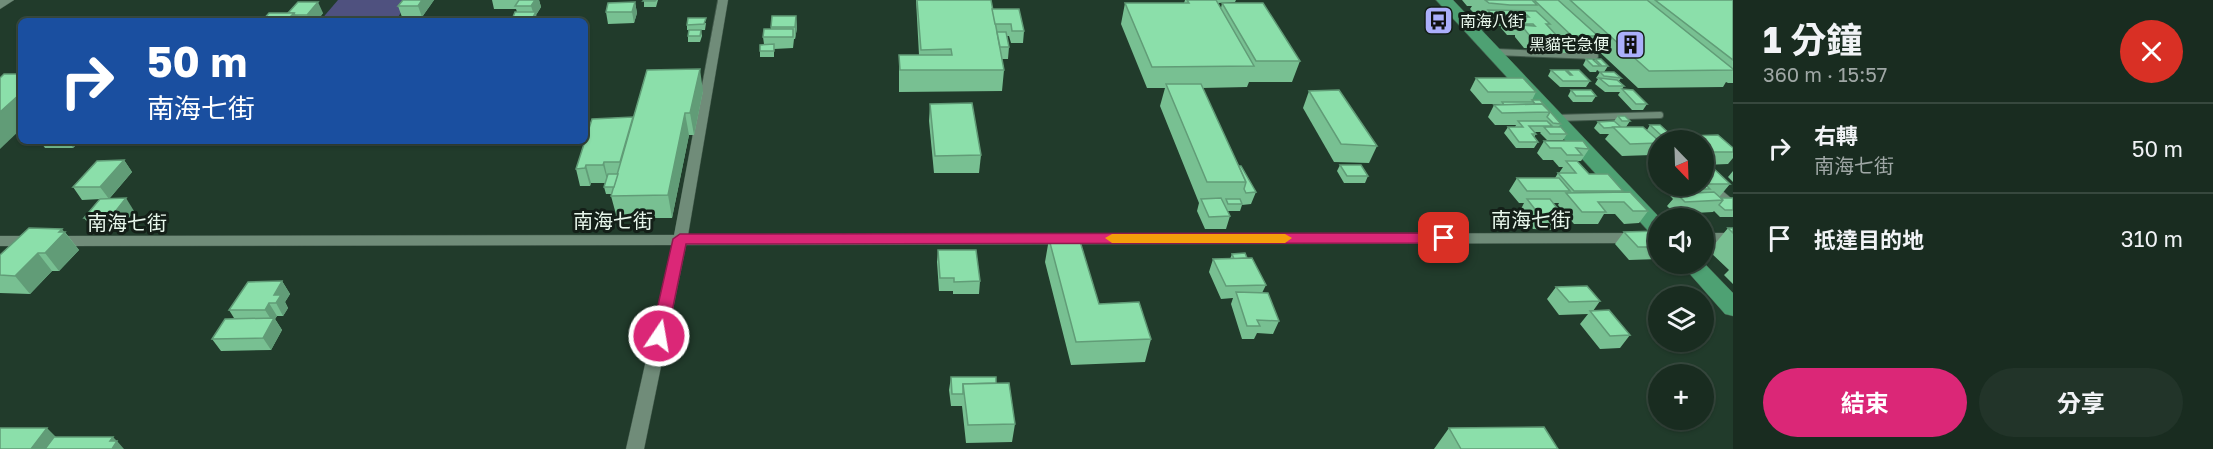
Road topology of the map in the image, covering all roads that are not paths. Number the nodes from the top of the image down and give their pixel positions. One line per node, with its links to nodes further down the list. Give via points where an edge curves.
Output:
1 (7, 0): 4 (main road)
2 (723, 0): 15 (street)
3 (1444, 0): 6 (main road)
4 (0, 5)
5 (1587, 48): 6 (lane, via 1595,56)
6 (1491, 52): 8 (main road)
7 (1660, 115): 8 (lane)
8 (1553, 118): 11 (main road)
9 (1714, 188): 10 (lane)
10 (1733, 205)
11 (1648, 218)
12 (1648, 238): 15 (street, 南海七街)
13 (1714, 238): 14 (street)
14 (1733, 238)
15 (680, 239): 16 (street, 南海七街); 19 (street)
16 (0, 242)
17 (1701, 274): 18 (main road)
18 (1733, 308)
19 (635, 449)

